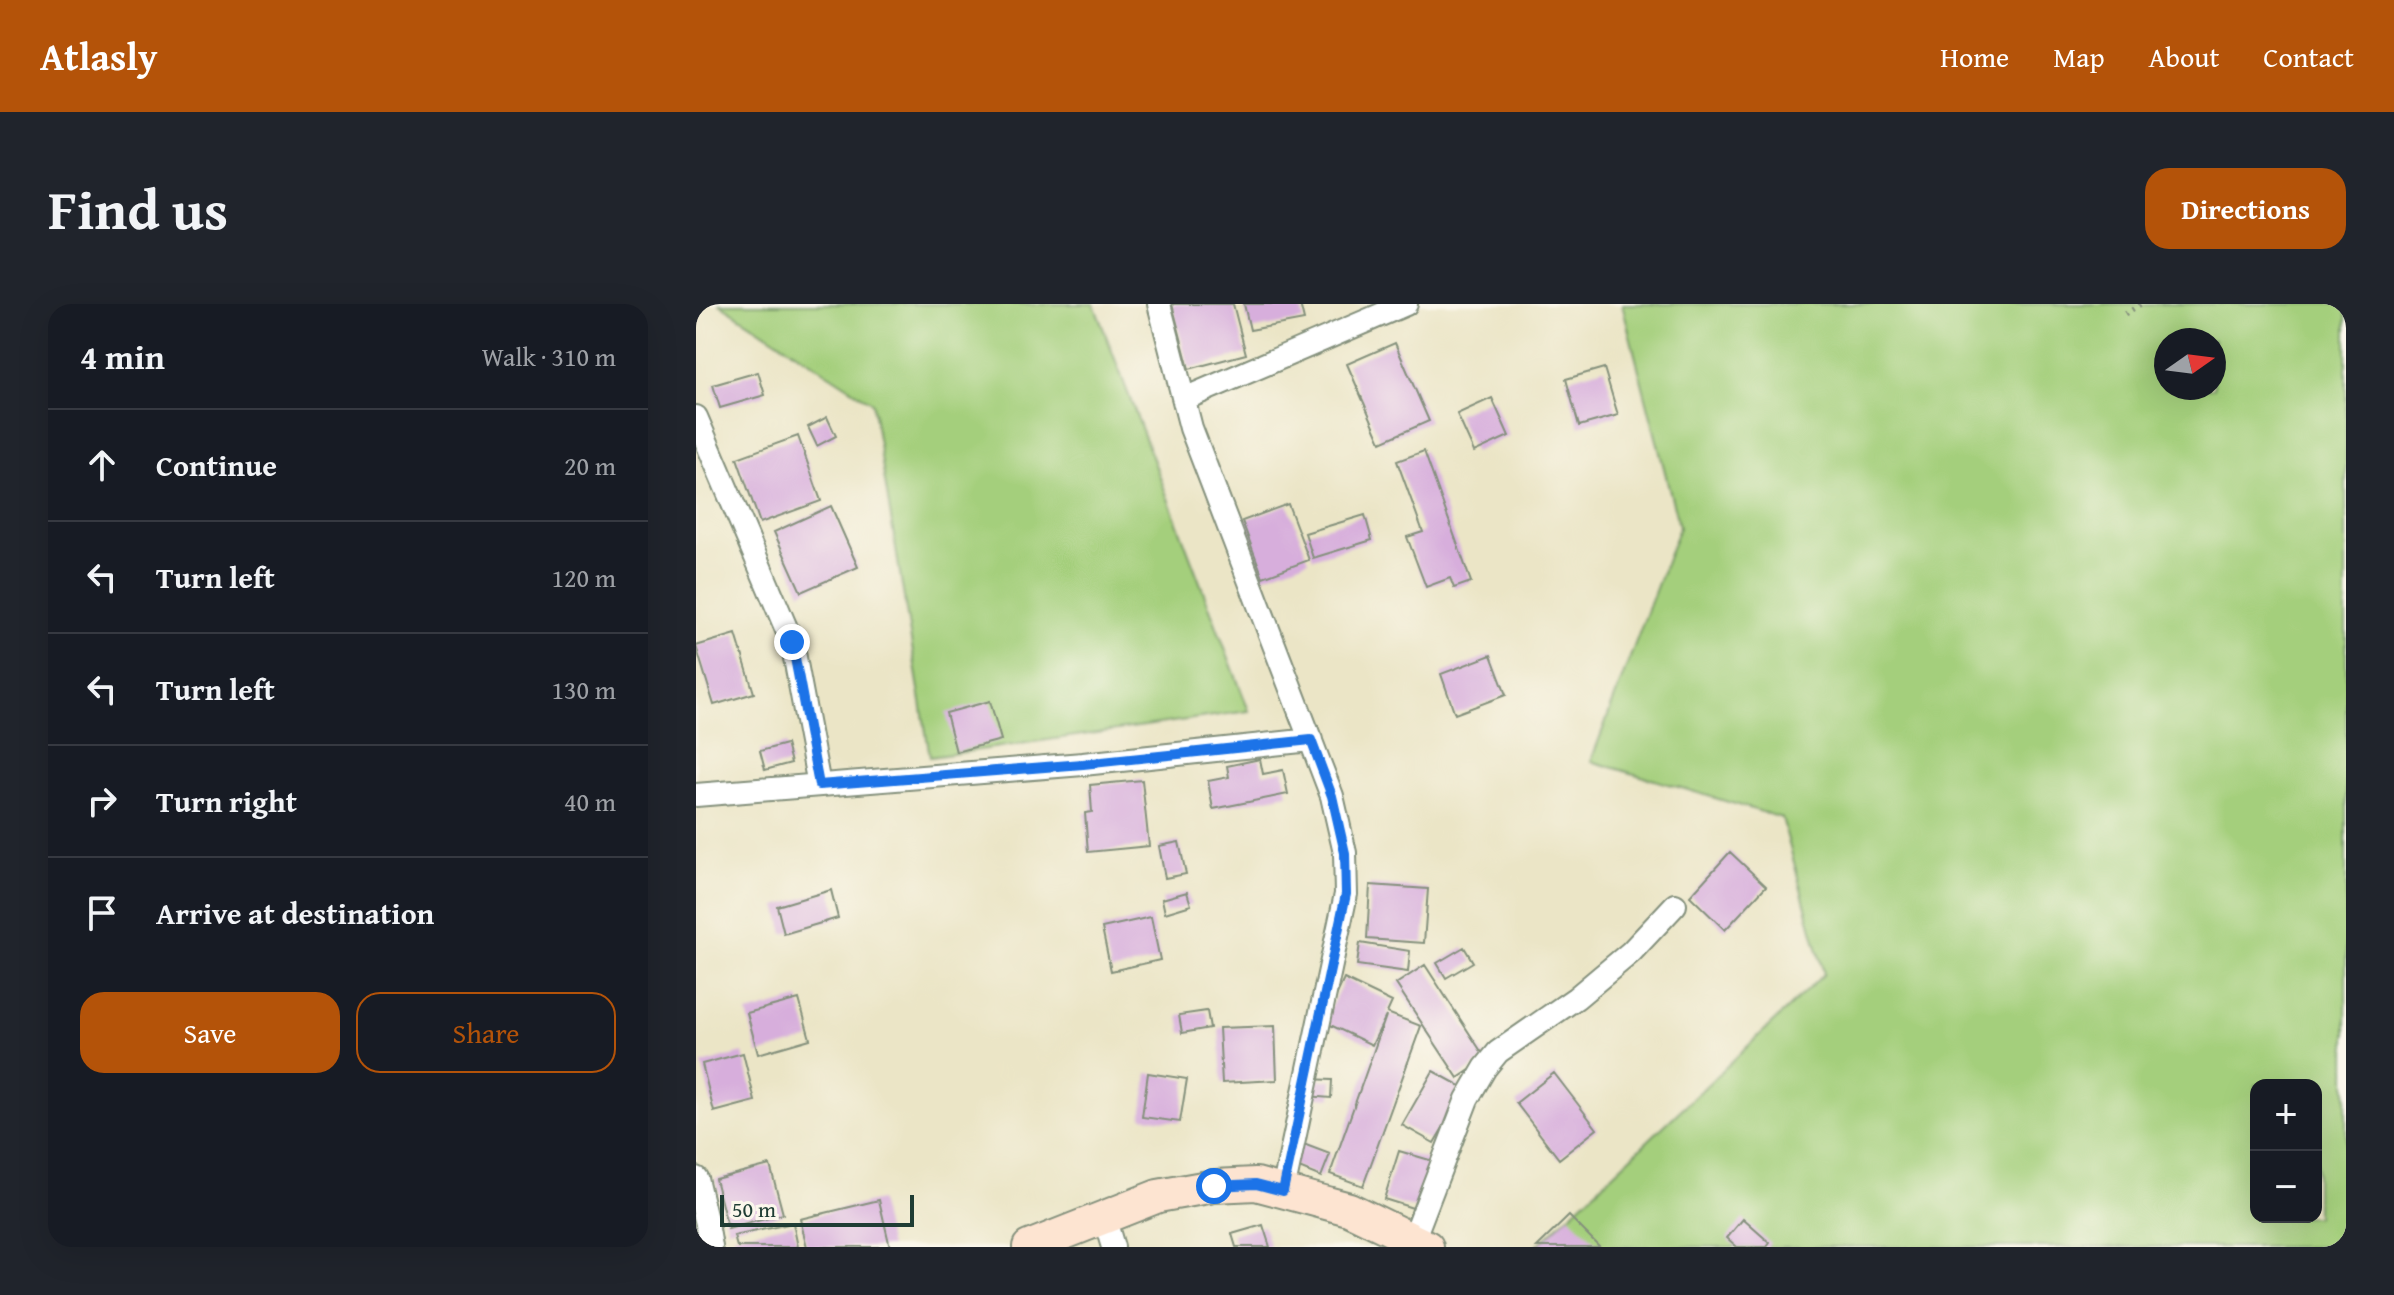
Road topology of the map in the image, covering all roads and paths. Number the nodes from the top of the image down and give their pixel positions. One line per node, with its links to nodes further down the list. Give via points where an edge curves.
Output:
1 (1159, 304): 5 (street)
2 (1406, 304): 5 (street)
3 (2141, 304): 4 (path)
4 (2125, 314)
5 (1184, 399): 7 (street, via 1213,489)
6 (696, 417): 8 (street, via 792,642)
7 (1311, 740): 8 (street); 12 (street, via 1345,853 1346,894)
8 (819, 785): 9 (street)
9 (696, 795)
10 (1675, 905): 14 (street, via 1631,952 1498,1052 1485,1068 1467,1099)
11 (696, 1178): 15 (street)
12 (1283, 1191): 13 (street, via 1256,1184 1158,1196); 14 (street, via 1349,1209)
13 (1108, 1232): 16 (street)
14 (1420, 1244)
15 (711, 1247)
16 (1029, 1247)

